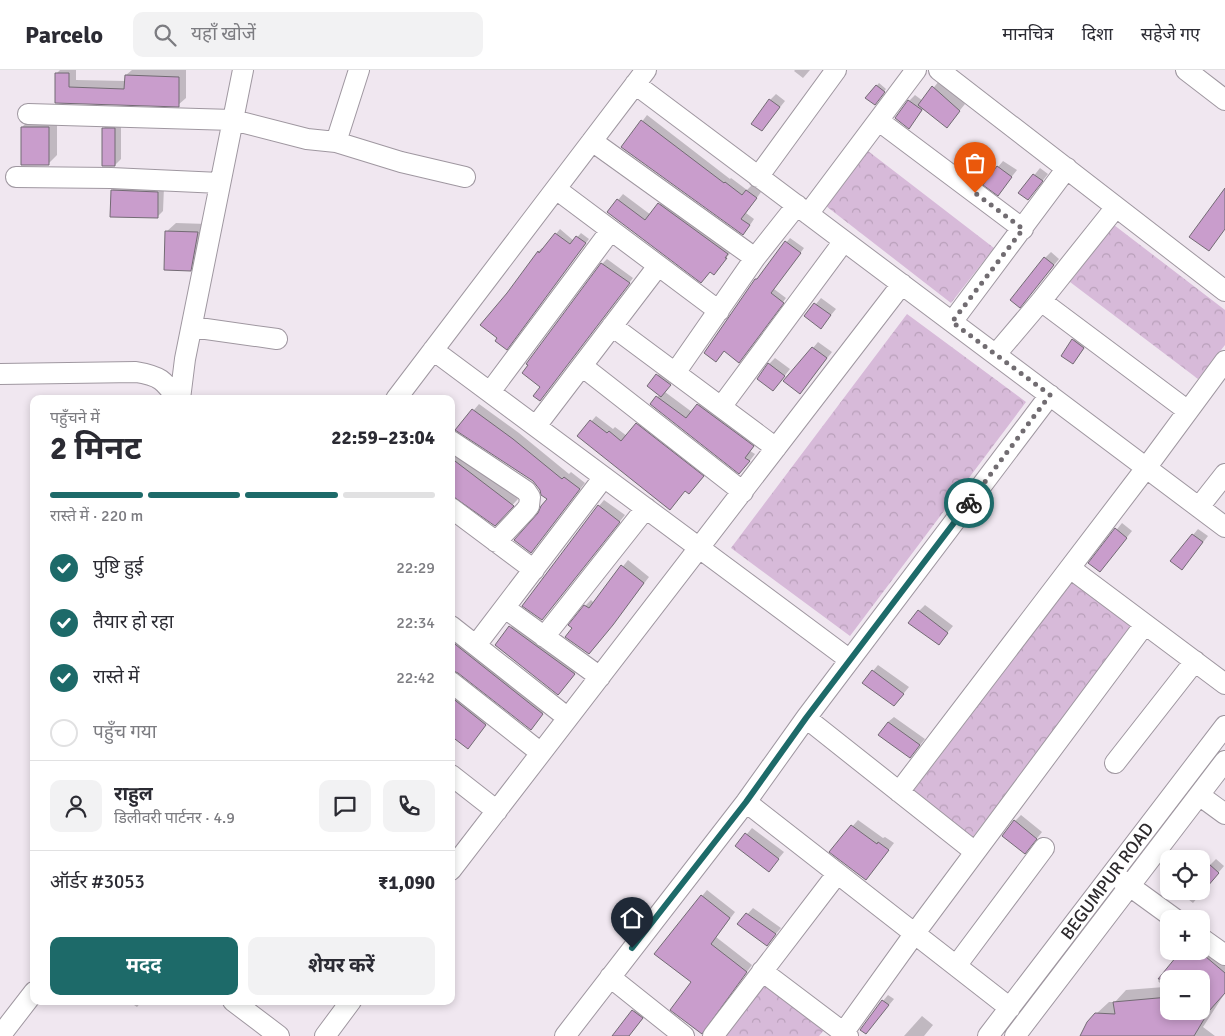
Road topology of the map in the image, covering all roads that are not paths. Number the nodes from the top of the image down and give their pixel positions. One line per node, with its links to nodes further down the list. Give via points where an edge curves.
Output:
1 (243, 70): 10 (street)
2 (359, 70): 13 (street)
3 (836, 70): 17 (street)
4 (916, 70): 11 (street)
5 (939, 70): 14 (street)
6 (1186, 70): 8 (street)
7 (641, 77): 12 (street); 17 (street)
8 (1225, 100)
9 (28, 114): 10 (street)
10 (233, 120): 13 (street, via 307,139); 18 (street)
11 (879, 121): 21 (street); 22 (street)
12 (592, 141): 19 (street); 25 (street)
13 (336, 142): 16 (street)
14 (1066, 168): 20 (street); 22 (street)
15 (16, 177): 18 (street)
16 (465, 177)
17 (758, 177): 21 (street)
18 (220, 183): 33 (street)
19 (556, 189): 23 (street); 35 (street)
20 (1116, 207): 28 (street); 29 (street)
21 (802, 210): 24 (street); 25 (street)
22 (1023, 229): 31 (street)
23 (611, 230): 26 (street); 41 (street)
24 (844, 241): 27 (street); 46 (street)
25 (755, 258): 30 (street)
26 (658, 266): 30 (street); 32 (street)
27 (902, 284): 31 (street); 50 (street)
28 (1225, 291)
29 (1041, 301): 36 (street); 47 (street)
30 (720, 311): 39 (street)
31 (952, 322): 36 (street)
32 (612, 326): 38 (street); 39 (street)
33 (192, 327): 34 (street); 43 (street)
34 (277, 339)
35 (433, 350): 41 (street); 44 (street)
36 (996, 354): 45 (street)
37 (1225, 361): 47 (street)
38 (582, 366): 48 (street); 54 (street)
39 (675, 373): 46 (street)
40 (0, 374): 42 (street, via 136,372 165,382)
41 (490, 392): 48 (street)
42 (175, 395)
43 (179, 395)
44 (399, 395)
45 (1050, 395): 51 (street); 68 (street)
46 (721, 407): 50 (street)
47 (1188, 411): 51 (street)
48 (536, 426): 53 (street)
49 (455, 444): 59 (street, via 526,491 530,497 529,506)
50 (776, 448): 54 (street)
51 (1146, 468): 55 (street); 61 (street)
52 (1225, 474): 55 (street)
53 (604, 477): 56 (street); 62 (street)
54 (742, 492): 60 (street)
55 (1199, 507): 58 (street)
56 (646, 508): 60 (street); 66 (street)
57 (455, 515): 59 (street)
58 (1225, 527)
59 (496, 542): 62 (street)
60 (699, 548): 68 (street); 70 (street)
61 (1070, 568): 64 (street); 80 (street)
62 (534, 570): 63 (street)
63 (505, 608): 66 (street); 67 (street)
64 (1145, 624): 69 (street); 86 (street)
65 (455, 629): 67 (street)
66 (544, 637): 70 (street)
67 (476, 645): 73 (street)
68 (850, 660): 74 (street)
69 (1195, 661): 71 (street); 78 (street)
70 (600, 677): 73 (street)
71 (1225, 684)
72 (455, 685): 76 (street)
73 (568, 718): 76 (street)
74 (806, 718): 80 (street); 82 (street)
75 (1225, 726): 89 (street, BEGUMPUR ROAD)
76 (542, 753): 83 (street)
77 (1225, 761): 81 (street, BEGUMPUR ROAD)
78 (1115, 763)
79 (455, 778): 83 (street)
80 (899, 792): 86 (street)
81 (1199, 795): 84 (street); 90 (street, BEGUMPUR ROAD)
82 (746, 802): 88 (street); 97 (street)
83 (497, 811): 87 (street)
84 (1225, 814)
85 (1044, 848): 95 (street)
86 (974, 852): 92 (street)
87 (455, 865)
88 (837, 874): 92 (street); 96 (street)
89 (1112, 874): 90 (street); 101 (street, BEGUMPUR ROAD)
90 (1130, 886): 91 (street); 111 (street, BEGUMPUR ROAD)
91 (1163, 910)
92 (914, 933): 95 (street); 103 (street)
93 (1210, 944): 94 (street)
94 (1225, 955)
95 (956, 966): 101 (street)
96 (762, 971): 103 (street); 109 (street)
97 (610, 977): 107 (street); 108 (street)
98 (30, 997): 104 (street)
99 (236, 1005): 102 (street)
100 (349, 1005): 106 (street)
101 (1010, 1008): 110 (street, BEGUMPUR ROAD)
102 (258, 1030): 105 (street)
103 (844, 1035)
104 (0, 1036)
105 (279, 1036)
106 (325, 1036)
107 (565, 1036)
108 (684, 1036)
109 (713, 1036)
110 (988, 1036)
111 (1016, 1036)

